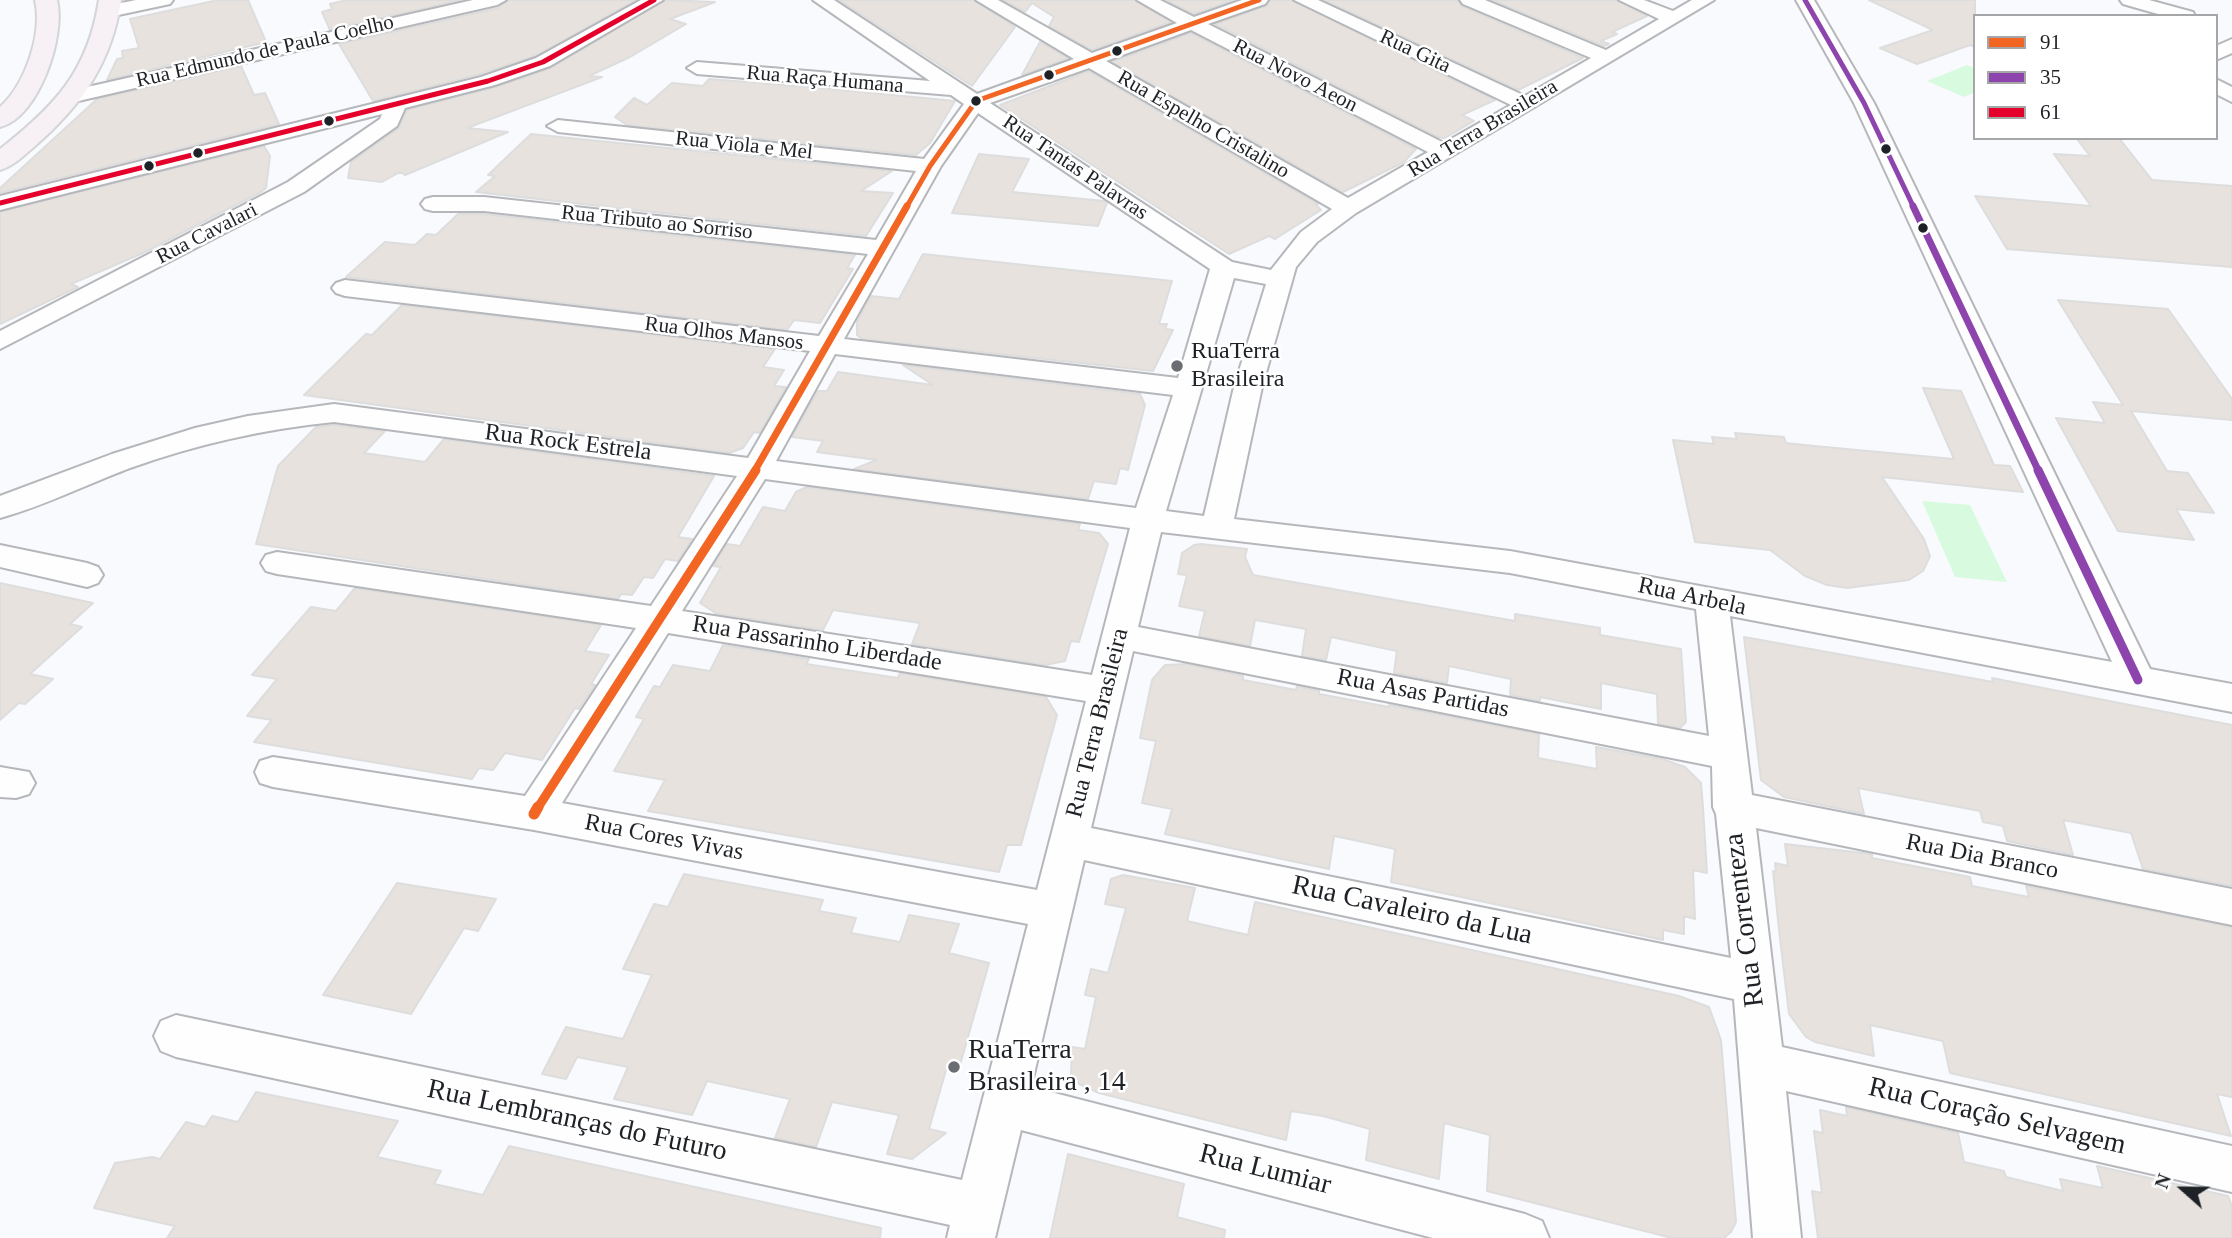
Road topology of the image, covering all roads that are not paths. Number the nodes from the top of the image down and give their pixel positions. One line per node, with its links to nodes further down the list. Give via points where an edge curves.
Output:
1 (46, 0): 26 (main road, via 47,27 38,61 20,101)
2 (164, 0): 15 (street)
3 (497, 0): 23 (street, Rua Edmundo de Paula Coelho)
4 (654, 0): 24 (street, via 543,62)
5 (822, 0): 22 (street, Rua Tantas Palavras)
6 (985, 0): 20 (street, Rua Espelho Cristalino)
7 (1146, 0): 18 (street, Rua Novo Aeon)
8 (1259, 0): 18 (street)
9 (1303, 0): 25 (street, Rua Gita)
10 (1469, 0): 19 (street)
11 (1628, 0): 17 (street)
12 (1705, 0): 17 (street, Rua Terra Brasileira)
13 (1805, 0): 51 (street, via 1864,103)
14 (2129, 0): 16 (street)
15 (109, 6): 23 (main road, via 101,41)
16 (2179, 14)
17 (1674, 18): 19 (street, Rua Terra Brasileira)
18 (1191, 23): 20 (street); 28 (street, Rua Novo Aeon)
19 (1606, 57): 25 (street, Rua Terra Brasileira)
20 (1089, 59): 22 (street); 33 (street, Rua Espelho Cristalino)
21 (697, 68): 22 (street, Rua Raça Humana)
22 (965, 95): 30 (street); 35 (street, Rua Tantas Palavras)
23 (74, 96): 29 (main road, via 48,124)
24 (396, 104): 31 (street); 38 (street, Rua Cavalari, via 390,122 296,187)
25 (1526, 104): 28 (street, Rua Terra Brasileira)
26 (0, 120)
27 (558, 126): 30 (street, Rua Viola e Mel)
28 (1444, 152): 33 (street, Rua Terra Brasileira)
29 (0, 162)
30 (930, 166): 34 (street)
31 (0, 203)
32 (433, 204): 34 (street, Rua Tributo ao Sorriso, via 484,204)
33 (1348, 208): 36 (street, Rua Terra Brasileira, via 1295,250)
34 (881, 248): 39 (street)
35 (1223, 267): 36 (street); 40 (street, Rua Terra Brasileira)
36 (1279, 278): 44 (street, Rua Terra Brasileira, via 1248,387)
37 (345, 288): 39 (street, Rua Olhos Mansos)
38 (0, 341)
39 (826, 347): 40 (street, Rua Olhos Mansos); 41 (street)
40 (1187, 388): 43 (street, Rua Terra Brasileira)
41 (757, 468): 42 (street, Rua Rock Estrela, via 334,413 286,416 216,431); 43 (street, Rua Rock Estrela); 49 (street)
42 (0, 508)
43 (1148, 520): 44 (street, Rua Arbela); 50 (street, Rua Terra Brasileira)
44 (1217, 527): 48 (street, Rua Arbela, via 1510,562)
45 (0, 556): 47 (street)
46 (277, 563): 49 (street, Rua Passarinho Liberdade)
47 (87, 575)
48 (1712, 601): 51 (street, Rua Arbela); 54 (street, Rua Correnteza)
49 (657, 619): 52 (street, Rua Passarinho Liberdade); 57 (street)
50 (1119, 636): 52 (street, Rua Terra Brasileira); 54 (street, Rua Asas Partidas)
51 (2138, 680): 53 (street, Rua Arbela)
52 (1106, 691): 58 (street, Rua Terra Brasileira)
53 (2232, 698)
54 (1727, 754): 56 (street, Rua Correnteza)
55 (273, 772): 57 (street, Rua Cores Vivas)
56 (1732, 807): 59 (street, Rua Dia Branco); 61 (street, Rua Correnteza)
57 (534, 814): 60 (street, Rua Cores Vivas)
58 (1070, 840): 60 (street, Rua Terra Brasileira); 61 (street, Rua Cavaleiro da Lua)
59 (2232, 907)
60 (1054, 911): 64 (street, Rua Terra Brasileira)
61 (1754, 983): 63 (street, Rua Correnteza)
62 (176, 1036): 66 (street, Rua Lembranças do Futuro)
63 (1761, 1065): 65 (street, Rua Coração Selvagem); 68 (street, Rua Correnteza)
64 (1005, 1103): 66 (street, Rua Terra Brasileira); 67 (street, Rua Lumiar)
65 (2232, 1169)
66 (974, 1222)
67 (1525, 1238)
68 (1777, 1238)

